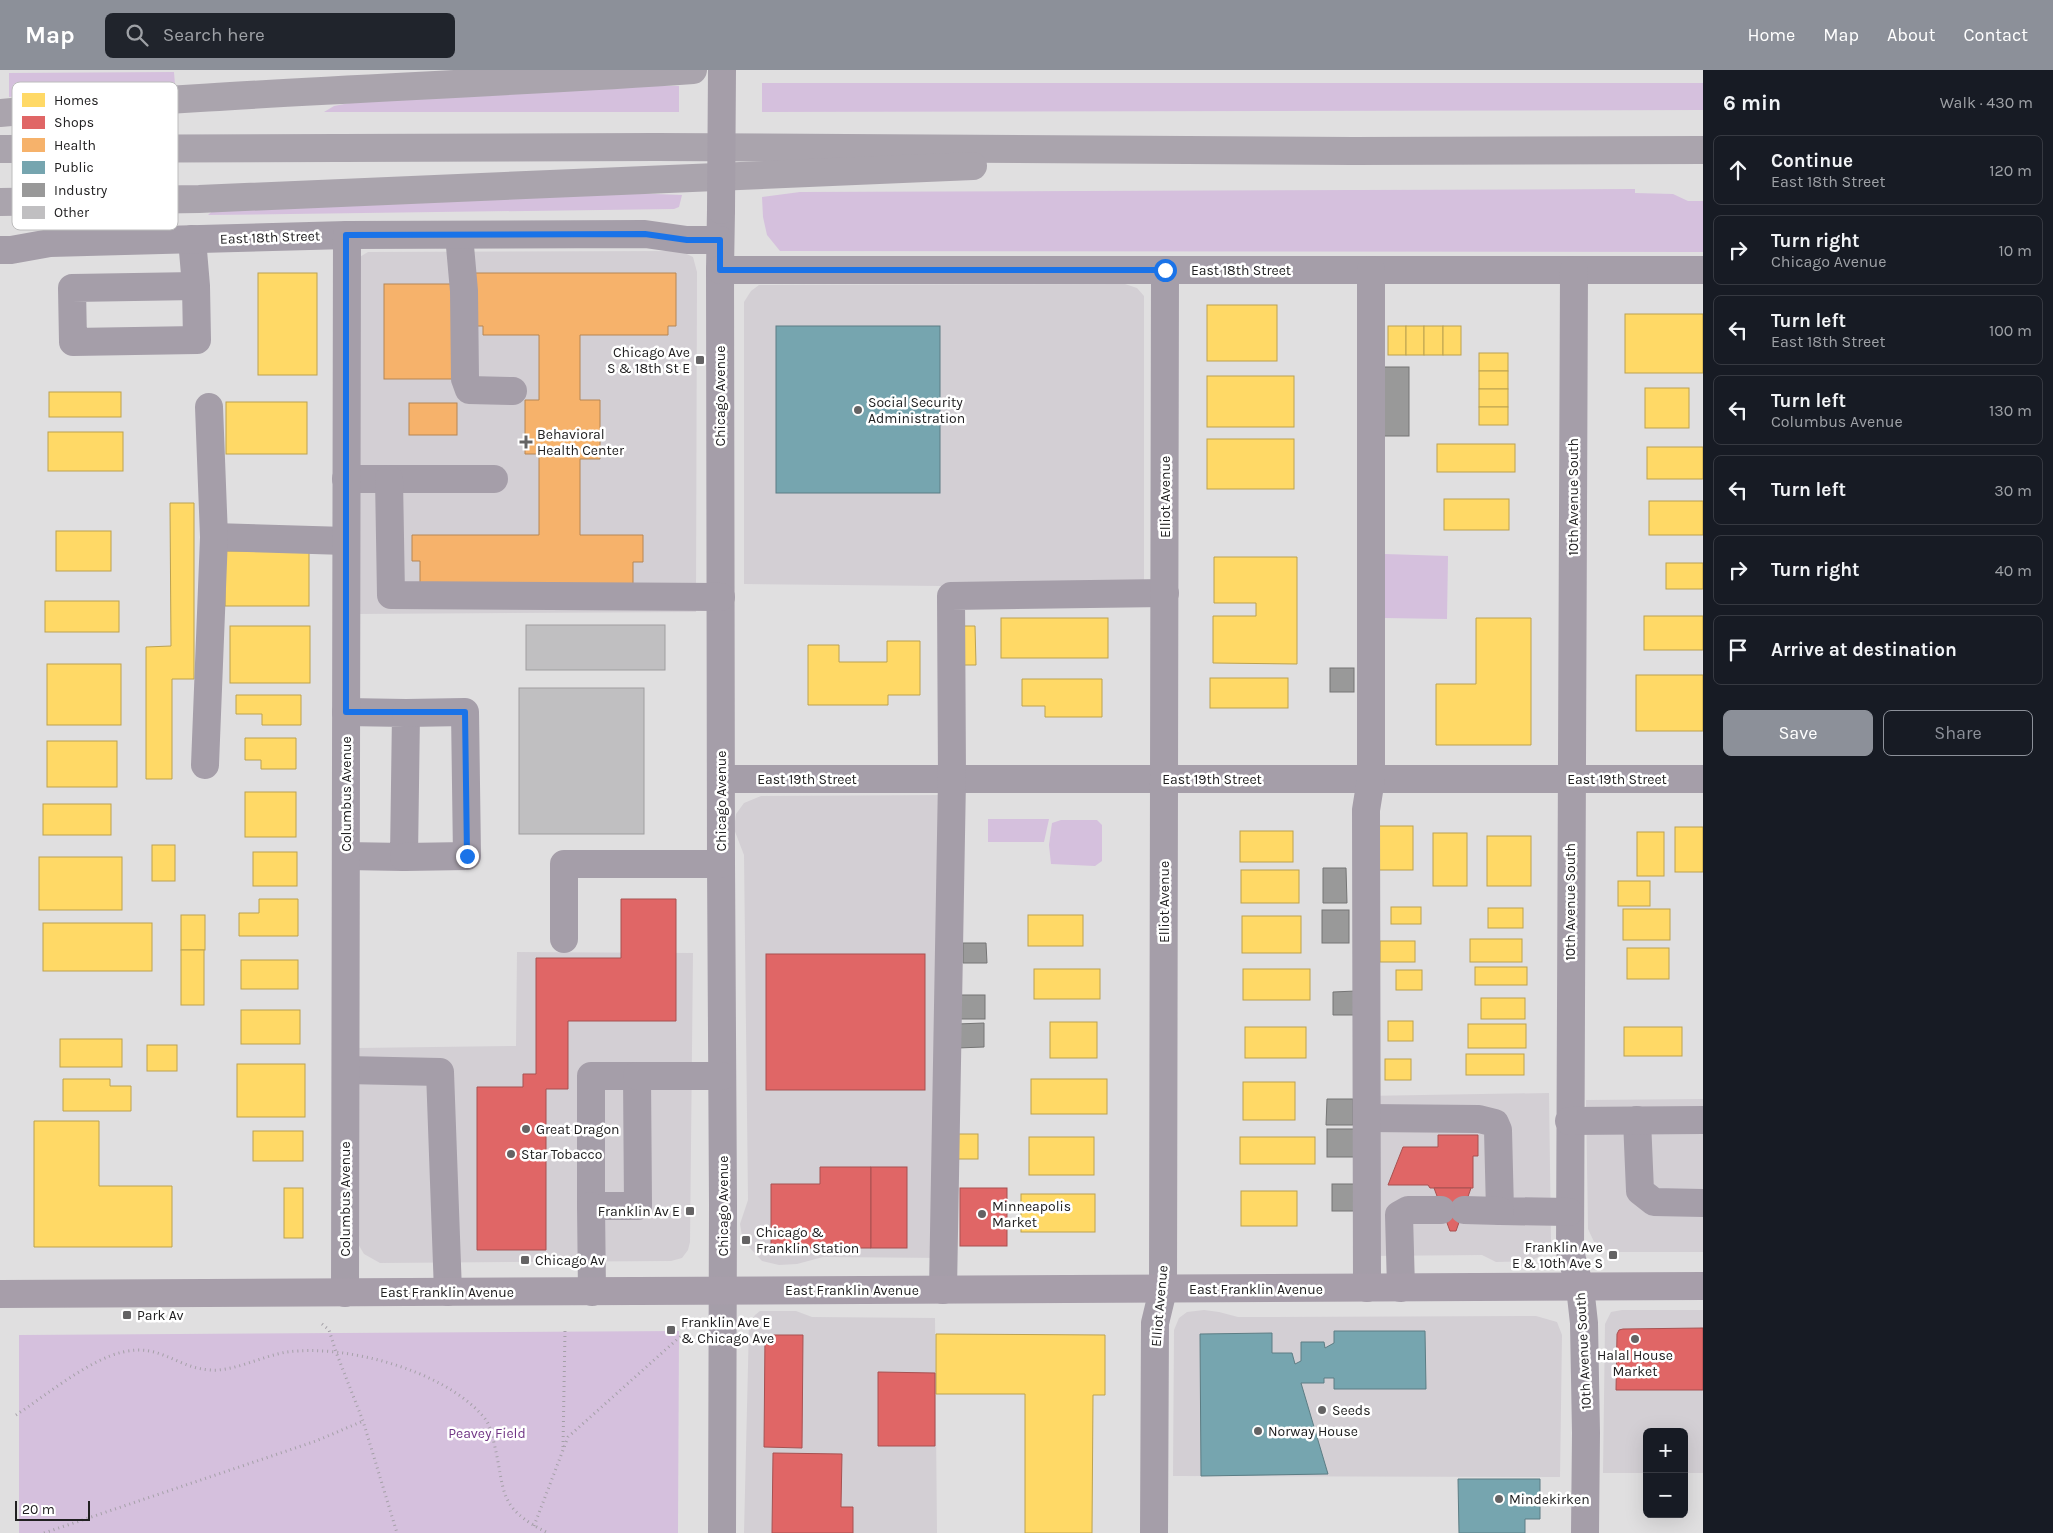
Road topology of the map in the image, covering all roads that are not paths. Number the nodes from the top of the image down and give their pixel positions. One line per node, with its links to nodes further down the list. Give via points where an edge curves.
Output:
1 (693, 70): 3 (highway)
2 (722, 70): 11 (street, Chicago Avenue, bridge)
3 (178, 100)
4 (178, 148): 6 (highway, via 666,147)
5 (1703, 150): 6 (highway)
6 (1353, 151): 7 (highway)
7 (178, 199)
8 (346, 235): 9 (street, East 18th Street); 10 (street, East 18th Street); 21 (street, Columbus Avenue)
9 (459, 235): 11 (street, East 18th Street, via 645,234 687,240); 19 (street, via 468,390)
10 (192, 239): 12 (street, East 18th Street, via 50,243); 18 (street)
11 (720, 240): 13 (street, Chicago Avenue)
12 (0, 250)
13 (720, 270): 14 (street, East 18th Street); 27 (street, Chicago Avenue)
14 (1165, 270): 15 (street, East 18th Street); 26 (street, Elliot Avenue)
15 (1371, 270): 16 (street, East 18th Street); 34 (street)
16 (1574, 270): 17 (street, East 18th Street); 35 (street, 10th Avenue South)
17 (1703, 270)
18 (196, 286): 18 (street, via 72,288 73,342 197,340)
19 (513, 391)
20 (209, 407): 24 (street)
21 (346, 479): 22 (street); 25 (street, Columbus Avenue)
22 (389, 479): 23 (street); 27 (street, via 391,595)
23 (494, 479)
24 (214, 537): 25 (street); 30 (street)
25 (346, 542): 28 (street, Columbus Avenue)
26 (1164, 593): 32 (street, via 951,596); 33 (street, Elliot Avenue)
27 (721, 597): 31 (street, Chicago Avenue)
28 (346, 712): 29 (street); 37 (street, Columbus Avenue)
29 (406, 713): 38 (street); 38 (street, via 465,712 467,856)
30 (205, 765)
31 (720, 779): 32 (street, East 19th Street); 39 (street, Chicago Avenue)
32 (952, 779): 33 (street, East 19th Street); 56 (street)
33 (1164, 779): 34 (street, East 19th Street); 57 (street, Elliot Avenue)
34 (1371, 779): 35 (street, East 19th Street); 44 (street, via 1366,810)
35 (1571, 779): 36 (street, East 19th Street); 47 (street, 10th Avenue South)
36 (1703, 779)
37 (346, 856): 38 (street); 41 (street, Columbus Avenue)
38 (404, 857)
39 (720, 864): 40 (street, via 564,864); 43 (street, Chicago Avenue)
40 (564, 939)
41 (346, 1070): 59 (street, Columbus Avenue); 60 (street, via 440,1072)
42 (637, 1076): 43 (street); 49 (street, via 591,1076); 49 (street, via 638,1206)
43 (722, 1076): 58 (street, Chicago Avenue)
44 (1367, 1118): 50 (street, via 1480,1119 1494,1123 1498,1130); 54 (street)
45 (1637, 1120): 46 (street); 47 (street); 48 (street, via 1640,1191 1654,1202)
46 (1703, 1120)
47 (1569, 1121): 51 (street, 10th Avenue South)
48 (1703, 1203)
49 (591, 1206): 61 (street)
50 (1500, 1211): 51 (street); 55 (street, via 1408,1210 1399,1215)
51 (1569, 1212): 53 (street, 10th Avenue South, via 1570,1252)
52 (1703, 1286): 53 (main road, East Franklin Avenue)
53 (1580, 1287): 55 (main road, East Franklin Avenue); 65 (street, 10th Avenue South, via 1586,1403)
54 (1367, 1288): 55 (main road, East Franklin Avenue); 57 (main road, East Franklin Avenue)
55 (1401, 1288)
56 (943, 1290): 57 (main road, East Franklin Avenue); 58 (main road, East Franklin Avenue)
57 (1163, 1290): 64 (street, Elliot Avenue, via 1155,1323)
58 (723, 1291): 61 (main road, East Franklin Avenue); 63 (street, Chicago Avenue)
59 (345, 1292): 60 (main road, East Franklin Avenue); 62 (main road, East Franklin Avenue)
60 (448, 1292): 61 (main road, East Franklin Avenue)
61 (592, 1292)
62 (0, 1294)
63 (722, 1533)
64 (1154, 1533)
65 (1585, 1533)

